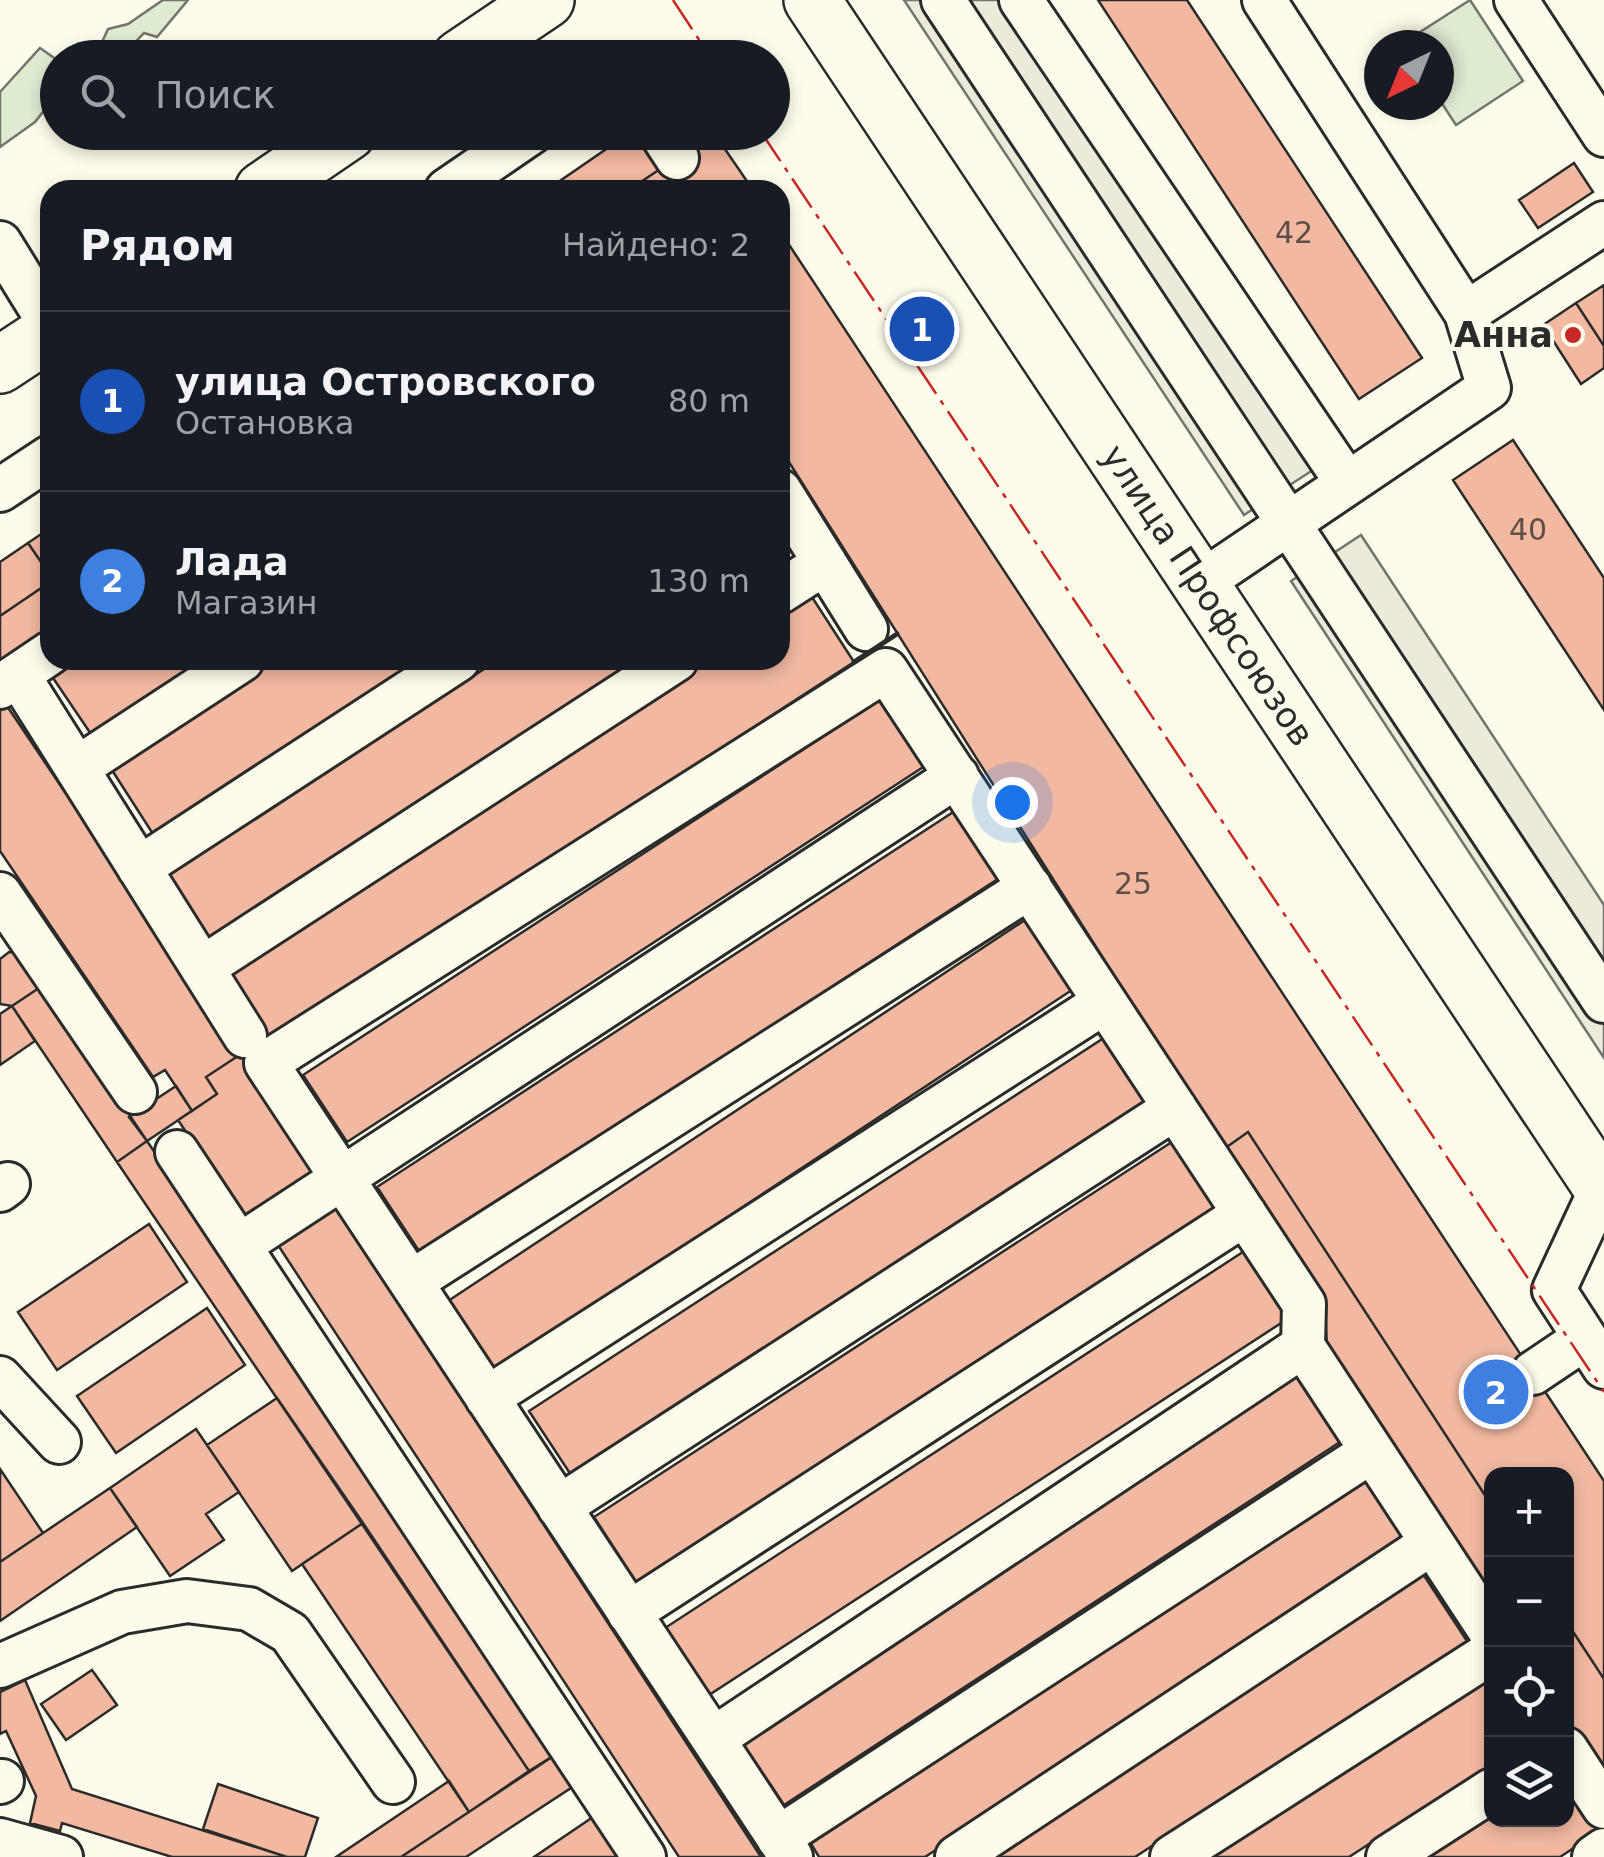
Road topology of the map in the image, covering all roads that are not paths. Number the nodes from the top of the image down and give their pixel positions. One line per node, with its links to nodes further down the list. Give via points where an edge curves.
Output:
1 (546, 0): 7 (main road)
2 (812, 0): 25 (main road, улица Профсоюзов)
3 (943, 0): 23 (lane)
4 (1021, 0): 20 (lane)
5 (1264, 0): 16 (lane)
6 (1516, 0): 8 (lane)
7 (487, 40)
8 (1604, 135)
9 (321, 150): 11 (main road)
10 (505, 150): 12 (lane)
11 (277, 180)
12 (461, 180)
13 (1604, 223): 16 (lane)
14 (0, 243): 15 (lane)
15 (40, 308)
16 (1466, 313): 20 (lane, via 1489,388)
17 (40, 339): 18 (main road)
18 (0, 365)
19 (40, 463): 21 (lane)
20 (1347, 483): 23 (lane)
21 (0, 490)
22 (790, 507): 24 (lane)
23 (1290, 522): 25 (lane); 38 (lane)
24 (825, 563): 26 (lane); 27 (lane)
25 (1199, 584): 45 (main road, улица Профсоюзов)
26 (790, 586)
27 (866, 629)
28 (227, 670): 32 (lane)
29 (443, 670): 34 (lane)
30 (661, 670): 37 (lane)
31 (23, 671): 32 (lane)
32 (77, 768): 34 (lane)
33 (957, 776): 35 (lane); 44 (lane); 44 (lane, via 886,670 266,1063)
34 (139, 868): 37 (lane)
35 (1030, 888): 39 (lane); 48 (lane)
36 (0, 894): 41 (lane)
37 (202, 968): 40 (lane)
38 (1604, 1001)
39 (1105, 1002): 42 (lane); 53 (lane)
40 (245, 1036)
41 (135, 1092)
42 (1175, 1108): 46 (lane); 56 (lane)
43 (178, 1152): 47 (lane)
44 (341, 1176): 47 (lane); 48 (lane)
45 (1603, 1189): 50 (lane, via 1554,1290)
46 (1245, 1214): 49 (lane, via 1304,1304); 58 (lane)
47 (240, 1245): 71 (lane)
48 (410, 1282): 53 (lane)
49 (1303, 1346): 55 (lane); 62 (lane)
50 (1594, 1353): 51 (lane)
51 (1533, 1373)
52 (0, 1378): 54 (lane)
53 (487, 1398): 56 (lane)
54 (59, 1442)
55 (1372, 1451): 57 (lane); 68 (lane)
56 (559, 1507): 58 (lane)
57 (1432, 1544): 59 (lane); 72 (lane)
58 (629, 1613): 62 (lane)
59 (1484, 1622)
60 (1484, 1657): 73 (lane)
61 (0, 1666): 64 (lane, via 122,1612 187,1601 249,1610 290,1633)
62 (713, 1739): 68 (lane)
63 (1574, 1761): 66 (lane)
64 (393, 1782)
65 (1484, 1795): 74 (lane)
66 (1604, 1806)
67 (0, 1840): 70 (lane)
68 (784, 1848)
69 (1604, 1850): 75 (lane)
70 (60, 1857)
71 (644, 1857)
72 (956, 1857)
73 (1172, 1857)
74 (1388, 1857)
75 (1594, 1857)

